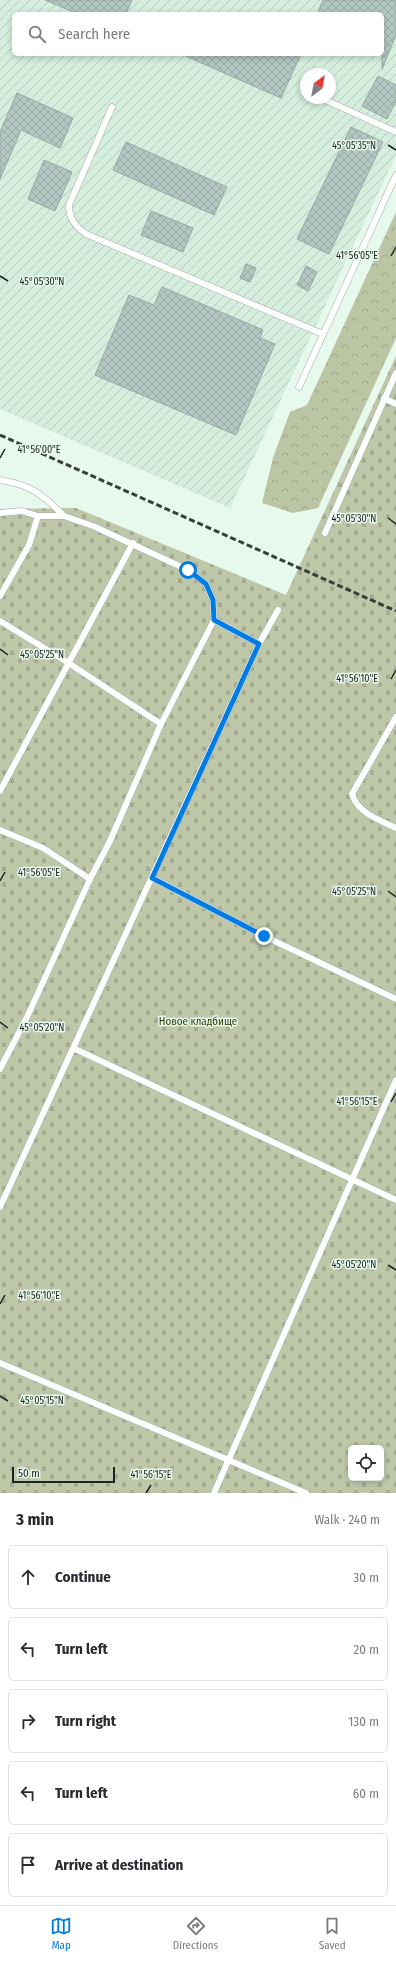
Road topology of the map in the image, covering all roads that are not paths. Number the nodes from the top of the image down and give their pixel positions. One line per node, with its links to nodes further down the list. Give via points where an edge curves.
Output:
1 (334, 104): 3 (lane)
2 (112, 107): 5 (lane, via 68,205 69,216 77,228)
3 (396, 132)
4 (396, 175): 5 (lane)
5 (323, 334): 7 (lane)
6 (396, 373): 8 (lane)
7 (299, 387)
8 (384, 398): 9 (lane); 14 (lane)
9 (396, 404)
10 (0, 480): 13 (lane, via 31,488)
11 (0, 513): 12 (lane, via 22,511)
12 (38, 516): 13 (lane); 16 (lane, via 29,545)
13 (64, 516): 15 (lane)
14 (325, 533)
15 (133, 543): 18 (lane, via 188,570 206,584 213,600); 21 (lane)
16 (0, 596)
17 (278, 610): 20 (lane)
18 (214, 620): 20 (lane); 23 (lane)
19 (0, 621): 21 (lane)
20 (259, 644): 28 (lane)
21 (67, 662): 23 (lane); 24 (lane)
22 (396, 717): 25 (lane, via 352,794 355,803 370,815)
23 (161, 724): 27 (lane, via 110,841)
24 (0, 791)
25 (396, 828)
26 (0, 830): 27 (lane, via 43,848)
27 (90, 878): 31 (lane, via 28,1015)
28 (152, 878): 29 (lane, via 264,936); 30 (lane)
29 (396, 999)
30 (73, 1048): 33 (lane); 35 (lane)
31 (0, 1070)
32 (396, 1080): 33 (lane)
33 (352, 1179): 34 (lane); 37 (lane)
34 (396, 1200)
35 (0, 1207)
36 (0, 1363): 37 (lane)
37 (228, 1460): 38 (lane); 39 (lane)
38 (214, 1493)
39 (306, 1493)

